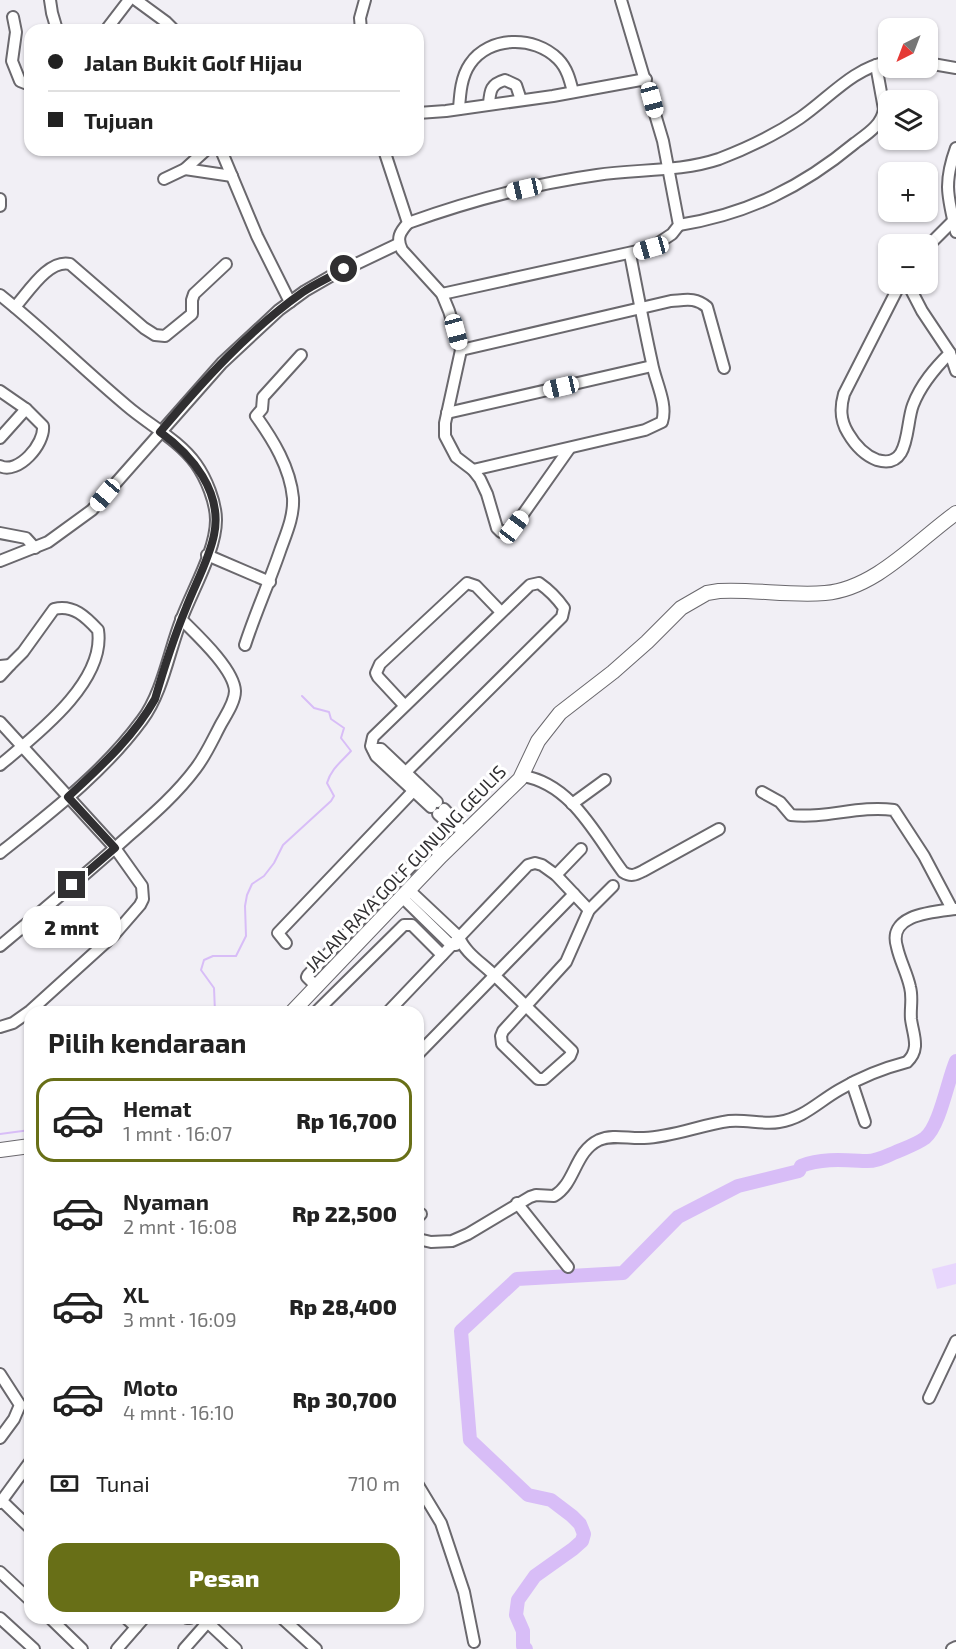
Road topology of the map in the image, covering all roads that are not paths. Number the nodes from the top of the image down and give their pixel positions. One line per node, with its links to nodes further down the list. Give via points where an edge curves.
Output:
1 (50, 0): 7 (street)
2 (129, 0): 8 (street)
3 (136, 0): 9 (street)
4 (365, 0): 10 (street)
5 (621, 0): 14 (street)
6 (13, 17): 15 (street, via 16,32 12,61)
7 (55, 24)
8 (111, 24)
9 (168, 24)
10 (360, 24)
11 (876, 65): 25 (street, via 754,145 706,163); 32 (street, via 883,115 850,148 782,194)
12 (938, 65): 13 (street)
13 (956, 68)
14 (646, 80): 16 (street); 25 (street)
15 (24, 83)
16 (573, 92): 17 (street); 19 (street, via 566,71 552,53 509,41 486,50 469,66)
17 (521, 100): 18 (street); 18 (street, via 516,85 505,80 495,83)
18 (489, 104): 19 (street)
19 (459, 109): 20 (street)
20 (424, 112)
21 (956, 148): 33 (street, via 947,193)
22 (200, 156): 26 (street)
23 (224, 156): 27 (street)
24 (386, 156): 31 (street)
25 (669, 168): 31 (street, via 554,182 463,204); 32 (street)
26 (186, 169): 27 (street); 28 (street)
27 (232, 176): 42 (street)
28 (164, 179)
29 (0, 200): 30 (street)
30 (0, 206)
31 (408, 223): 35 (street)
32 (679, 225): 36 (street, via 658,245)
33 (955, 227): 34 (street)
34 (938, 239)
35 (398, 244): 38 (street); 42 (street, via 348,267)
36 (630, 254): 38 (street); 44 (street)
37 (226, 264): 43 (street, via 194,294 192,314 165,336 144,328 63,262 49,268)
38 (442, 294): 45 (street)
39 (895, 294): 46 (street, via 841,405 845,429 860,450 884,462 898,459 913,404 925,381)
40 (913, 294): 46 (street)
41 (0, 295): 43 (street)
42 (290, 302): 54 (street, via 222,363)
43 (15, 307): 54 (street)
44 (641, 309): 45 (street); 48 (street); 49 (street, via 671,301 699,300 707,307)
45 (461, 350): 53 (street)
46 (950, 353): 50 (street)
47 (301, 355): 64 (street, via 263,397 262,409 256,416 278,448 293,500 291,521)
48 (652, 366): 53 (street); 56 (street, via 663,406 662,422)
49 (724, 368)
50 (956, 371)
51 (0, 391): 52 (street)
52 (26, 409): 55 (street); 57 (street, via 43,426 41,438 17,465)
53 (447, 413): 58 (street, via 445,436 456,457)
54 (160, 432): 61 (street, via 92,510); 62 (street, via 196,464 207,484 216,519)
55 (0, 438)
56 (569, 449): 58 (street); 58 (street, via 508,531 497,528 487,494)
57 (0, 466)
58 (473, 471)
59 (956, 513): 75 (main road, JALAN RAYA GOLF GUNUNG GEULIS, via 893,563 844,589 824,593 737,590 707,593 695,599 560,713 538,741)
60 (0, 533): 61 (street, via 26,538)
61 (34, 549): 63 (street)
62 (207, 555): 64 (street); 66 (street)
63 (0, 561)
64 (270, 582): 67 (street)
65 (501, 612): 70 (street); 70 (street, via 476,586 467,583 380,664 378,678); 74 (street, via 534,583 558,599 564,612)
66 (181, 619): 79 (street, via 155,699 144,718); 83 (street, via 231,676 235,694 197,766)
67 (244, 645)
68 (5, 665): 69 (street); 72 (street, via 23,652 54,609 61,607 85,615 98,630 98,654 86,681)
69 (0, 676)
70 (404, 705): 74 (street, via 373,737 371,746 376,756)
71 (0, 722): 72 (street)
72 (23, 746): 73 (street); 79 (street)
73 (0, 765)
74 (403, 775): 77 (street)
75 (523, 776): 80 (street, via 547,782); 82 (main road, JALAN RAYA GOLF GUNUNG GEULIS)
76 (605, 780): 80 (street)
77 (416, 788): 82 (street, via 451,826); 96 (street, via 278,933)
78 (762, 792): 92 (street, via 780,802 791,815 894,810)
79 (68, 797): 83 (street); 85 (street)
80 (572, 804): 81 (street, via 623,872 633,876)
81 (718, 829)
82 (461, 830): 86 (main road, JALAN RAYA GOLF GUNUNG GEULIS)
83 (115, 848): 98 (street); 102 (street, via 142,886 140,905 114,935)
84 (581, 849): 87 (street)
85 (0, 853)
86 (441, 856): 89 (main road, JALAN RAYA GOLF GUNUNG GEULIS); 91 (street, via 429,847)
87 (556, 875): 90 (street); 97 (street, via 542,865 528,865)
88 (613, 886): 93 (street)
89 (405, 893): 95 (main road, JALAN RAYA GOLF GUNUNG GEULIS); 97 (street)
90 (574, 894): 93 (street); 100 (street)
91 (373, 906): 94 (street); 95 (street)
92 (954, 909): 110 (street, via 907,920 895,933 910,988 910,1018 916,1042 912,1057)
93 (589, 910): 106 (street, via 566,962)
94 (364, 915): 95 (street); 101 (street, via 308,975)
95 (379, 920): 101 (main road, JALAN RAYA GOLF GUNUNG GEULIS)
96 (286, 943)
97 (458, 943): 99 (street); 100 (street)
98 (0, 946)
99 (442, 955): 104 (street, via 412,925 404,925); 105 (street)
100 (494, 975): 106 (street); 109 (street)
101 (317, 987): 103 (main road, JALAN RAYA GOLF GUNUNG GEULIS)
102 (36, 1006)
103 (298, 1006)
104 (322, 1006)
105 (394, 1006)
106 (526, 1006): 106 (street, via 503,1031 500,1040 538,1079 544,1079 572,1051)
107 (24, 1016): 108 (street)
108 (0, 1027)
109 (424, 1048)
110 (852, 1083): 111 (street); 114 (street, via 804,1115 778,1123 733,1120 661,1136 600,1140 585,1150 561,1192 548,1197 536,1195)
111 (865, 1122)
112 (24, 1147): 113 (main road)
113 (0, 1150)
114 (517, 1203): 115 (street, via 452,1241); 116 (street)
115 (424, 1240)
116 (568, 1267)
117 (956, 1341): 119 (street)
118 (0, 1374): 120 (street, via 20,1405)
119 (929, 1398)
120 (0, 1438)
121 (24, 1470): 123 (street)
122 (424, 1495): 135 (street, via 441,1523 464,1592)
123 (1, 1502): 124 (street)
124 (24, 1523)
125 (0, 1572): 126 (street)
126 (24, 1594)
127 (0, 1618): 136 (street)
128 (56, 1624): 137 (street)
129 (132, 1624): 134 (street)
130 (139, 1624): 134 (street)
131 (203, 1624): 139 (street)
132 (208, 1624): 140 (street)
133 (289, 1624): 141 (street)
134 (136, 1628): 138 (street)
135 (474, 1642)
136 (34, 1649)
137 (82, 1649)
138 (117, 1649)
139 (184, 1649)
140 (237, 1649)
141 (316, 1649)

